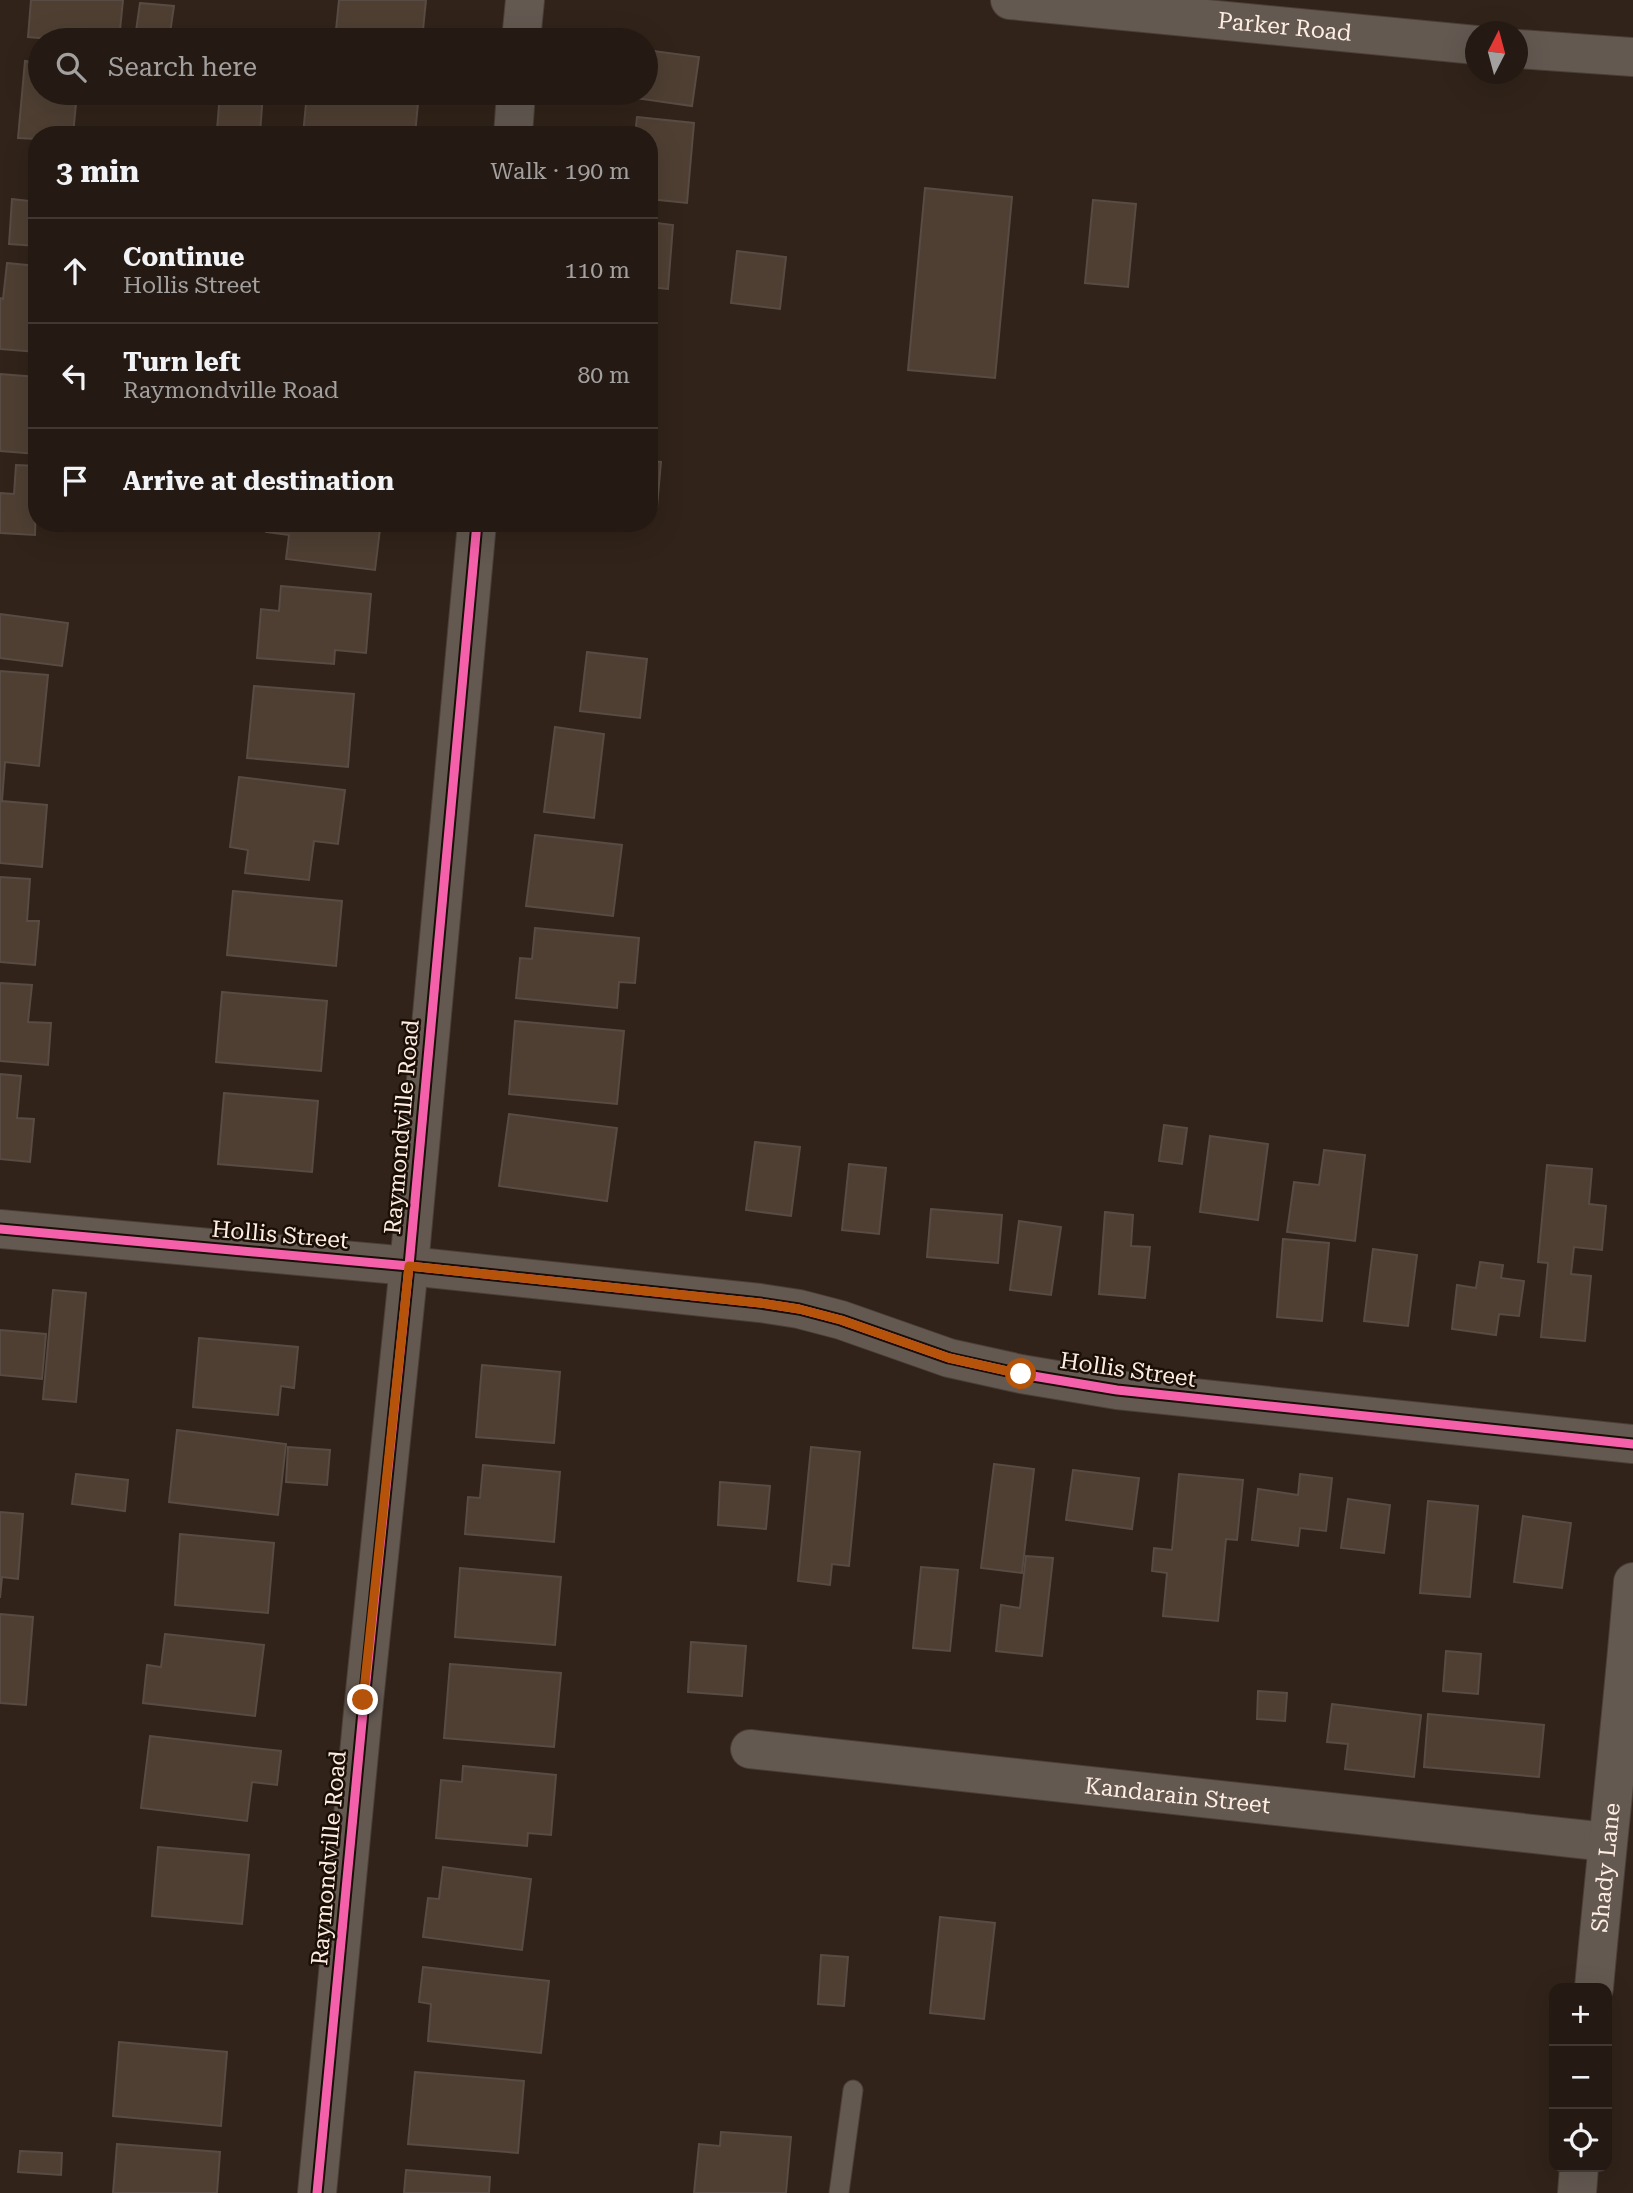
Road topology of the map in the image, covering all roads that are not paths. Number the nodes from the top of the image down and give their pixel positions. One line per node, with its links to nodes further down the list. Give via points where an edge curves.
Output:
1 (525, 0): 4 (street)
2 (1010, 0): 3 (street, Parker Road)
3 (1103, 5): 5 (street, Parker Road)
4 (522, 28)
5 (1465, 45)
6 (1528, 49): 7 (street)
7 (1633, 57)
8 (515, 105): 9 (street)
9 (514, 126)
10 (476, 532): 12 (street, Raymondville Road)
11 (0, 1228): 12 (street, Hollis Street)
12 (409, 1266): 13 (street, Hollis Street, via 799,1309 949,1358 1117,1390); 21 (street, Raymondville Road)
13 (1633, 1444)
14 (1633, 1582): 15 (street, Shady Lane)
15 (1626, 1739): 17 (street, Shady Lane)
16 (750, 1749): 17 (street, Kandarain Street)
17 (1607, 1842): 18 (street, Shady Lane)
18 (1594, 1983)
19 (853, 2090): 22 (lane)
20 (1579, 2172): 23 (street)
21 (317, 2193)
22 (839, 2193)
23 (1577, 2193)

